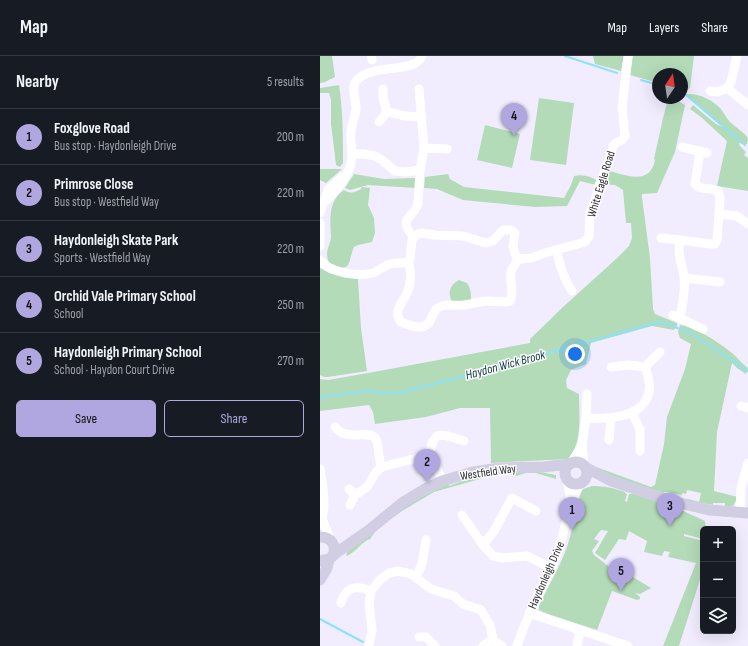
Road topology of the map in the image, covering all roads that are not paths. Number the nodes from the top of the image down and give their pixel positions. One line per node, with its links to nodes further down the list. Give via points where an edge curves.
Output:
1 (422, 56): 15 (street, via 416,64 373,70 356,82 356,113 351,130)
2 (628, 56): 25 (street, White Eagle Road, via 622,108 625,134 623,139 613,146 599,184 590,212 588,236 584,242)
3 (736, 56): 5 (street, via 731,82)
4 (419, 88): 10 (street)
5 (727, 88): 7 (street, via 720,92); 8 (street)
6 (383, 89): 9 (street)
7 (710, 91)
8 (748, 105)
9 (387, 112): 10 (street); 11 (street)
10 (422, 117): 13 (street)
11 (379, 122)
12 (682, 147): 18 (street, via 704,152 695,184 718,191)
13 (424, 148): 14 (street); 16 (street)
14 (447, 149)
15 (352, 154): 16 (street, via 375,156 395,171); 17 (street, via 351,164 342,183)
16 (420, 170): 21 (street, via 417,209 409,216 406,224)
17 (321, 209)
18 (719, 214): 20 (street, via 737,216); 23 (street, via 715,244)
19 (320, 223): 24 (street)
20 (748, 224)
21 (414, 236): 26 (street, via 422,233 463,236 486,243 493,241 503,230 511,230 515,233 514,249); 28 (street)
22 (661, 238): 23 (street)
23 (680, 240): 29 (street, via 678,254)
24 (320, 246)
25 (557, 250): 26 (street, White Eagle Road); 31 (street, via 566,282)
26 (519, 259): 28 (street, via 511,272 513,289 510,301 441,306 435,311 429,324 418,327 401,322 398,316 411,272)
27 (320, 260): 28 (street, via 335,271 360,274 371,273 390,264)
28 (408, 262)
29 (685, 278): 30 (street); 32 (street, via 684,294 677,316)
30 (720, 282)
31 (572, 291)
32 (703, 329)
33 (660, 352): 35 (street)
34 (611, 367): 35 (street)
35 (645, 367): 37 (street, via 649,384 648,394 644,402)
36 (587, 392): 38 (street)
37 (632, 412): 39 (street); 44 (street, via 640,430)
38 (586, 418): 39 (street); 43 (street)
39 (611, 418): 41 (street)
40 (336, 427): 49 (street, via 340,432 354,436 374,436)
41 (609, 440)
42 (464, 441): 45 (street, via 438,435 433,440)
43 (582, 445): 46 (street); 48 (street)
44 (640, 451)
45 (429, 456): 49 (street); 53 (street, via 436,465)
46 (570, 464): 48 (main road, Westfield Way, via 578,462); 50 (main road, Westfield Way); 52 (main road, via 566,469)
47 (748, 464): 59 (street, via 741,488)
48 (584, 466): 54 (main road, via 587,474); 55 (main road, Westfield Way)
49 (382, 467): 57 (street, via 367,488 352,492)
50 (543, 467): 52 (main road, Westfield Way); 53 (main road, Westfield Way, via 500,468 472,472)
51 (320, 470): 61 (street, via 323,492)
52 (567, 478): 54 (main road, Westfield Way, via 575,484); 56 (street, Haydonleigh Drive)
53 (442, 481): 63 (main road, Westfield Way, via 402,503)
54 (583, 481): 55 (main road, Westfield Way); 56 (street, Haydonleigh Drive)
55 (611, 481): 59 (main road, Westfield Way, via 689,506)
56 (571, 503): 67 (street, Haydonleigh Drive, via 561,543)
57 (350, 505)
58 (536, 511): 65 (street, via 512,498 494,531)
59 (744, 513)
60 (462, 515): 65 (street)
61 (321, 521): 62 (street)
62 (327, 539): 63 (main road); 66 (main road, via 334,548)
63 (356, 539): 66 (main road, Westfield Way)
64 (426, 540): 68 (street, via 422,564)
65 (483, 545): 67 (street, via 493,556 527,556)
66 (327, 559): 69 (main road, Westfield Way, via 327,568)
67 (551, 568): 72 (street, Haydonleigh Drive)
68 (416, 577): 70 (street, via 402,571 394,571 380,580); 75 (street, via 431,589 454,596 463,604 481,610 490,625)
69 (320, 580)
70 (371, 591): 71 (street, via 361,588 350,590 344,594); 76 (street, via 369,603 372,630)
71 (341, 603)
72 (529, 613): 73 (street); 80 (street, Haydonleigh Drive)
73 (580, 631): 81 (street); 82 (street)
74 (419, 637): 77 (street, via 426,637)
75 (493, 639): 78 (street); 79 (street)
76 (369, 646)
77 (435, 646)
78 (482, 646)
79 (502, 646)
80 (517, 646)
81 (577, 646)
82 (628, 646)

